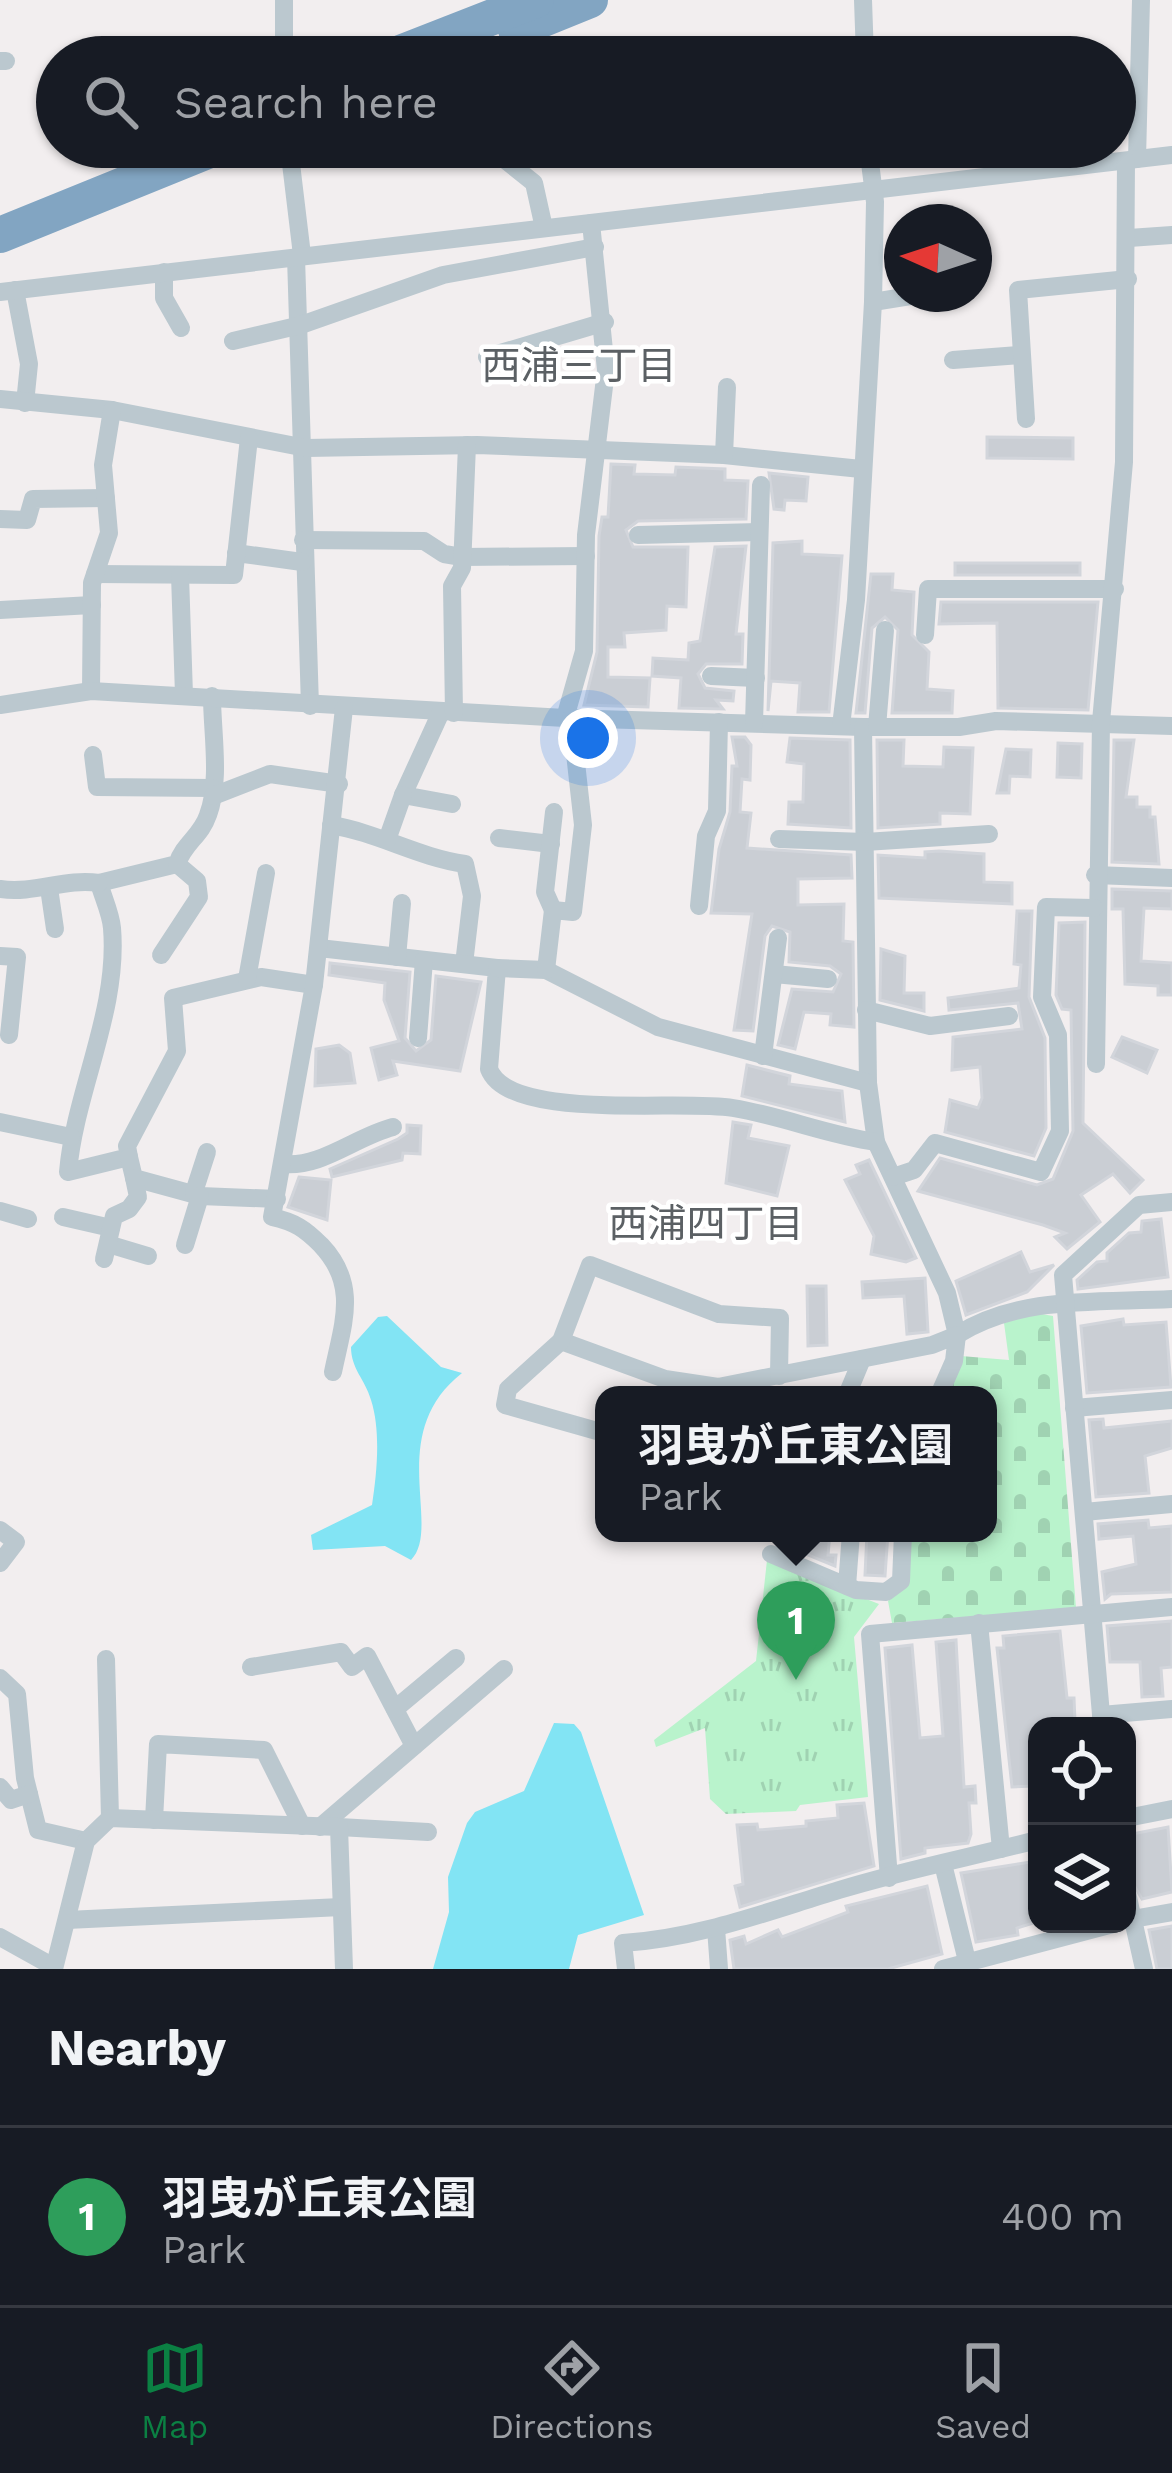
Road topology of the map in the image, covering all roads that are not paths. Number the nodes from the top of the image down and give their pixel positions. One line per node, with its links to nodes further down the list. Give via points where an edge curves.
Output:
1 (284, 0): 6 (street)
2 (536, 0): 7 (highway)
3 (590, 0): 8 (highway)
4 (863, 0): 9 (street)
5 (1141, 0): 10 (street)
6 (284, 36)
7 (444, 36)
8 (507, 36)
9 (864, 36)
10 (1136, 80)
11 (1172, 155): 12 (street)
12 (1136, 159)
13 (104, 168): 21 (highway)
14 (165, 168): 24 (highway)
15 (291, 168): 28 (street)
16 (515, 168): 23 (street, via 534,183)
17 (869, 168): 20 (street)
18 (1061, 168): 20 (street)
19 (1131, 168): 26 (street)
20 (870, 190): 22 (street); 33 (street)
21 (0, 212)
22 (592, 223): 23 (street); 27 (street)
23 (544, 228): 28 (street)
24 (0, 235)
25 (1172, 235): 26 (street)
26 (1129, 238): 30 (street)
27 (595, 247): 34 (street); 35 (street, via 443,275)
28 (299, 256): 29 (street); 35 (street)
29 (164, 272): 31 (street); 36 (street, via 164,298)
30 (1128, 278): 38 (street, via 1018,290); 64 (street)
31 (7, 291): 43 (street, via 29,364)
32 (884, 300): 33 (street)
33 (872, 302): 51 (street)
34 (604, 322): 39 (street); 49 (street)
35 (301, 326): 37 (street); 48 (street)
36 (181, 328)
37 (233, 341)
38 (1020, 355): 40 (street); 45 (street)
39 (487, 358)
40 (952, 360)
41 (727, 387): 50 (street)
42 (0, 398): 43 (street)
43 (26, 403): 44 (street)
44 (112, 410): 46 (street); 53 (street)
45 (1026, 419)
46 (249, 438): 48 (street); 58 (street)
47 (467, 445): 48 (street); 49 (street); 60 (street)
48 (305, 448): 57 (street)
49 (595, 453): 50 (street); 59 (street)
50 (724, 455): 51 (street)
51 (861, 469): 82 (street)
52 (761, 485): 55 (street)
53 (106, 498): 54 (street, via 33,500 27,520); 62 (street, via 109,533)
54 (0, 519)
55 (759, 532): 56 (street); 70 (street)
56 (638, 535)
57 (303, 540): 60 (street, via 424,542); 61 (street)
58 (236, 554): 61 (street); 63 (street, via 234,575)
59 (586, 556): 60 (street); 78 (street, via 584,651)
60 (462, 557): 77 (street, via 452,586)
61 (302, 562): 75 (street)
62 (95, 574): 63 (street); 65 (street)
63 (180, 575): 72 (street)
64 (1115, 589): 68 (street, via 928,589); 80 (street)
65 (92, 605): 66 (street); 71 (street)
66 (0, 610)
67 (885, 630): 84 (street)
68 (925, 635)
69 (711, 676): 70 (street)
70 (756, 679): 81 (street)
71 (91, 691): 72 (street); 74 (street)
72 (184, 695): 73 (street)
73 (212, 696): 75 (street); 87 (street)
74 (0, 705)
75 (310, 706): 76 (street)
76 (344, 708): 77 (street); 86 (street)
77 (447, 712): 78 (street); 88 (street)
78 (568, 718): 79 (street); 108 (street, via 583,825 573,912)
79 (719, 722): 81 (street); 106 (street, via 717,811 706,836)
80 (1101, 722): 83 (street); 84 (street); 100 (street)
81 (754, 723): 82 (street)
82 (841, 726): 84 (street)
83 (1172, 726)
84 (870, 727): 96 (street)
85 (93, 755): 87 (street, via 97,787)
86 (339, 784): 87 (street, via 270,774); 91 (street)
87 (213, 792): 98 (street, via 201,832)
88 (403, 795): 89 (street); 94 (street)
89 (452, 804)
90 (554, 812): 97 (street)
91 (332, 825): 94 (street); 111 (street)
92 (989, 834): 96 (street)
93 (499, 838): 97 (street)
94 (387, 839): 116 (street, via 422,858 465,864 472,896)
95 (778, 839): 96 (street)
96 (866, 842): 123 (street)
97 (550, 844): 108 (street, via 545,892)
98 (177, 864): 102 (street); 112 (street, via 197,881 199,898)
99 (266, 873): 120 (street)
100 (1095, 874): 101 (street); 107 (street)
101 (1172, 878)
102 (99, 883): 103 (street); 132 (street, via 112,928 95,1055)
103 (50, 888): 104 (street); 109 (street)
104 (0, 889)
105 (402, 903): 114 (street)
106 (699, 906)
107 (1094, 908): 128 (street); 137 (street, via 1046,908 1042,997 1058,1035 1060,1131 1041,1172 935,1143 914,1170)
108 (553, 910): 118 (street)
109 (55, 929)
110 (778, 938): 119 (street)
111 (319, 948): 114 (street); 122 (street)
112 (161, 955)
113 (0, 956): 125 (street, via 17,957)
114 (397, 957): 115 (street)
115 (424, 960): 116 (street); 126 (street)
116 (464, 964): 117 (street)
117 (497, 968): 118 (street); 133 (street, via 489,1070 514,1094 586,1105 735,1108)
118 (546, 970): 127 (street, via 658,1027)
119 (774, 974): 121 (street); 127 (street)
120 (247, 979): 122 (street); 135 (street, via 173,998 178,1051 127,1146)
121 (828, 980)
122 (314, 986): 136 (street)
123 (866, 1010): 124 (street, via 930,1026); 129 (street)
124 (1009, 1016)
125 (9, 1035)
126 (418, 1038)
127 (763, 1056): 129 (street)
128 (1096, 1064)
129 (868, 1083): 133 (street)
130 (0, 1122): 132 (street)
131 (393, 1127): 136 (street, via 307,1166)
132 (71, 1137): 135 (street, via 68,1172)
133 (876, 1142): 137 (street)
134 (207, 1152): 139 (street)
135 (129, 1157): 138 (street)
136 (283, 1164): 140 (street)
137 (893, 1177): 150 (street, via 947,1292)
138 (134, 1178): 139 (street); 145 (street, via 138,1196 114,1216)
139 (197, 1194): 140 (street); 146 (street)
140 (277, 1199): 153 (street, via 272,1217 297,1222 345,1282)
141 (1172, 1202): 149 (street, via 1139,1205 1063,1275)
142 (0, 1211): 144 (street)
143 (63, 1217): 145 (street)
144 (28, 1220)
145 (108, 1244): 147 (street)
146 (185, 1245)
147 (148, 1256)
148 (1172, 1299): 149 (street)
149 (1065, 1305): 150 (street, via 1033,1304); 161 (street)
150 (957, 1335): 152 (street); 159 (street)
151 (561, 1341): 154 (street, via 590,1265 719,1314 780,1318); 155 (street); 162 (street, via 508,1388 505,1405)
152 (862, 1360): 154 (street); 158 (street)
153 (333, 1372)
154 (787, 1375): 156 (street); 157 (street)
155 (660, 1386)
156 (724, 1386)
157 (789, 1386)
158 (851, 1386)
159 (942, 1386)
160 (1172, 1400): 161 (street)
161 (1075, 1408): 164 (street)
162 (595, 1430)
163 (1172, 1504): 164 (street)
164 (1084, 1512): 172 (street)
165 (0, 1530): 169 (street, via 16,1542)
166 (850, 1542): 170 (street)
167 (904, 1542): 170 (street, via 902,1581 871,1594)
168 (771, 1554): 170 (street)
169 (0, 1562)
170 (847, 1586)
171 (1172, 1607): 172 (street)
172 (1092, 1612): 173 (street); 181 (street)
173 (979, 1623): 194 (street); 196 (street, via 870,1634)
174 (456, 1658): 179 (street)
175 (106, 1659): 188 (street)
176 (251, 1667): 179 (street, via 341,1652 352,1667 367,1656)
177 (504, 1669): 183 (street)
178 (0, 1678): 185 (street, via 17,1694)
179 (395, 1709): 183 (street)
180 (1172, 1709): 182 (street)
181 (1102, 1717)
182 (1125, 1717)
183 (414, 1746): 190 (street)
184 (0, 1787): 185 (street, via 11,1800)
185 (29, 1794): 192 (street, via 38,1830)
186 (1172, 1809): 187 (street)
187 (1136, 1815)
188 (110, 1818): 189 (street); 192 (street)
189 (154, 1820): 190 (street); 190 (street, via 158,1744 264,1750)
190 (320, 1827): 191 (street); 197 (street)
191 (428, 1832)
192 (86, 1841): 200 (street)
193 (1028, 1842): 194 (street)
194 (1000, 1849): 195 (street)
195 (943, 1864): 196 (street); 205 (street)
196 (890, 1878): 201 (street)
197 (340, 1906): 200 (street); 207 (street)
198 (1172, 1912): 199 (street)
199 (1136, 1919)
200 (67, 1920): 206 (street)
201 (716, 1928): 208 (street, via 623,1942); 209 (street)
202 (1082, 1933): 205 (street)
203 (1129, 1933): 211 (street)
204 (0, 1937): 206 (street)
205 (968, 1966): 210 (street)
206 (54, 1968)
207 (344, 1969)
208 (626, 1969)
209 (719, 1969)
210 (943, 1969)
211 (1144, 1969)

